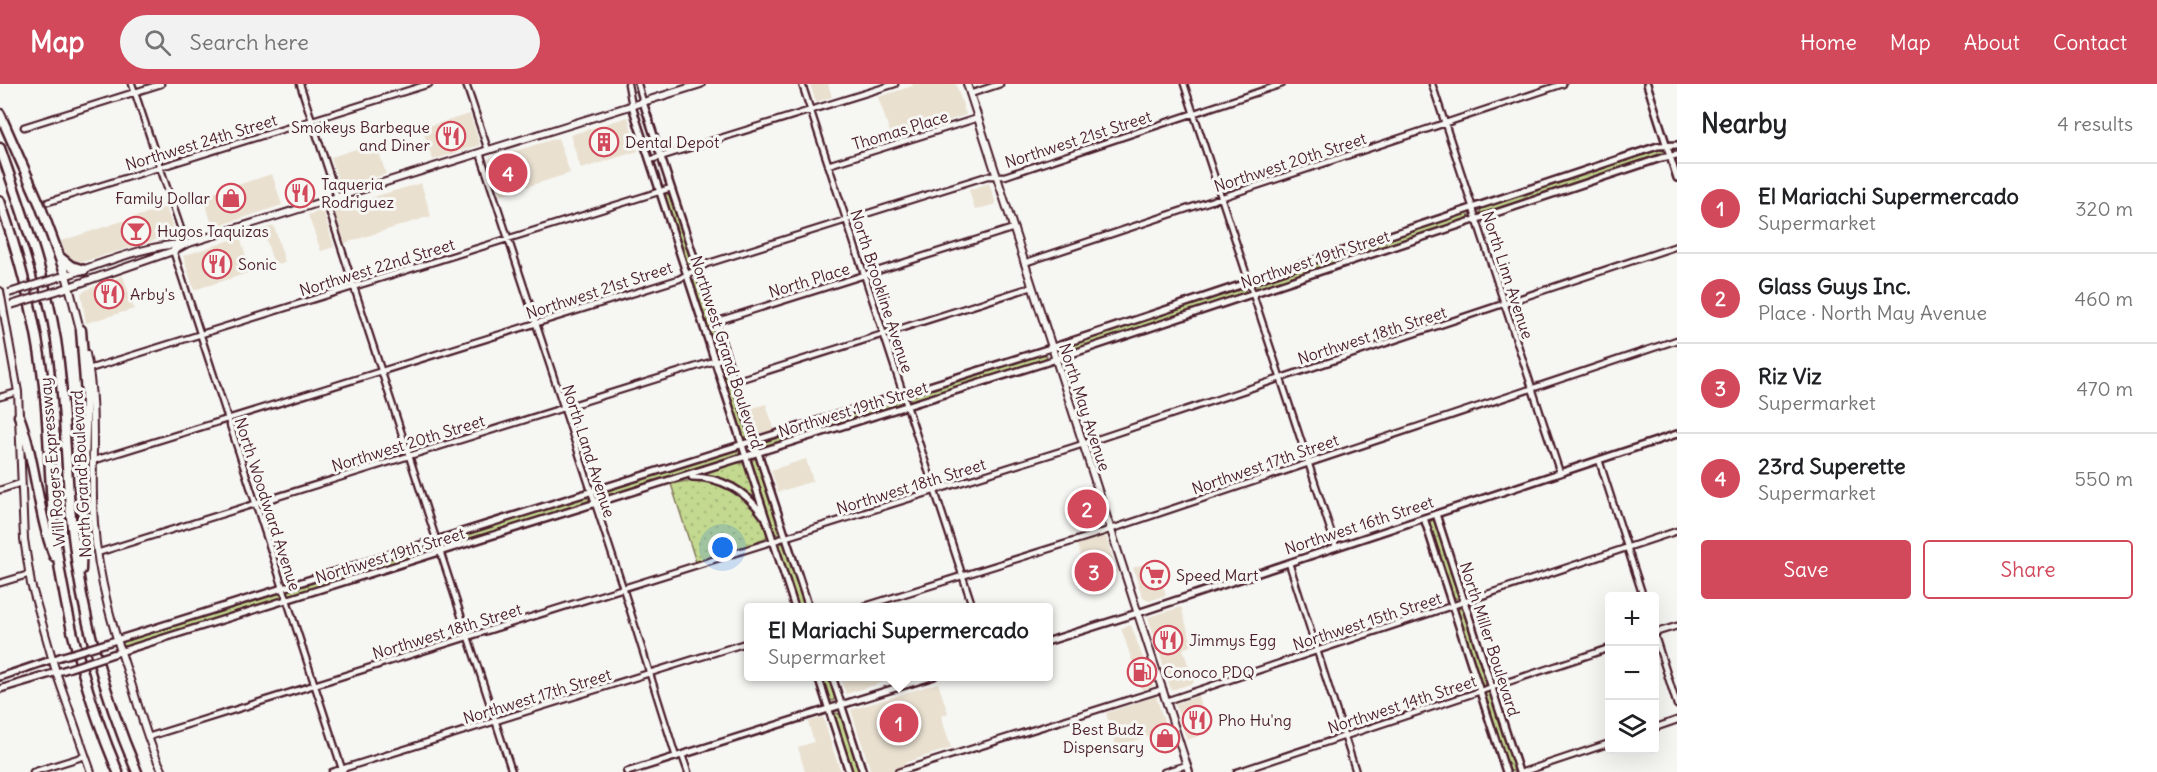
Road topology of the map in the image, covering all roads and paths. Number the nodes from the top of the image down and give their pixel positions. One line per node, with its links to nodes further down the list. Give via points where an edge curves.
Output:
1 (132, 84): 18 (street)
2 (161, 84): 18 (street)
3 (300, 84): 26 (street)
4 (429, 84): 26 (street, Northwest 24th Street)
5 (466, 84): 32 (street)
6 (628, 84): 21 (street)
7 (638, 84): 20 (street)
8 (701, 84): 20 (main road)
9 (802, 84): 22 (street, North Brookline Avenue)
10 (895, 84): 22 (street)
11 (967, 84): 19 (main road, North May Avenue)
12 (1000, 84): 19 (street)
13 (1184, 84): 24 (street)
14 (1282, 84): 24 (street, Northwest 21st Street)
15 (1432, 84): 27 (street, North Linn Avenue)
16 (1563, 84): 27 (street, Northwest 20th Street)
17 (1647, 84): 30 (street)
18 (135, 92): 28 (street); 39 (street)
19 (970, 94): 25 (main road, North May Avenue)
20 (643, 102): 21 (main road); 36 (street)
21 (632, 106): 32 (main road); 37 (street, Northwest Grand Boulevard)
22 (811, 110): 36 (street); 38 (street, North Brookline Avenue)
23 (0, 114): 57 (highway)
24 (1193, 114): 40 (street, Northwest 21st Street); 45 (street)
25 (978, 118): 38 (street, Thomas Place); 40 (main road, North May Avenue)
26 (312, 120): 39 (street, Northwest 24th Street); 44 (street)
27 (1445, 123): 45 (street, Northwest 20th Street); 49 (street, North Linn Avenue)
28 (24, 127)
29 (1677, 145): 30 (street, Northwest 19th Street)
30 (1667, 146): 35 (street); 49 (street, Northwest 19th Street)
31 (0, 148): 131 (highway, Will Rogers Expressway, via 35,248 53,325)
32 (488, 150): 33 (main road)
33 (480, 153): 44 (main road); 53 (street, North Land Avenue)
34 (1677, 155): 35 (street, Northwest 19th Street)
35 (1670, 156): 41 (street); 50 (street, Northwest 19th Street)
36 (661, 157): 37 (street); 42 (street)
37 (650, 160): 43 (street, Northwest Grand Boulevard)
38 (828, 165): 51 (street, North Brookline Avenue)
39 (161, 167): 48 (street, Northwest 24th Street); 54 (street)
40 (996, 176): 51 (street, Northwest 21st Street); 52 (main road, North May Avenue)
41 (1677, 178)
42 (671, 188): 43 (street, Northwest 22nd Street); 59 (street)
43 (660, 191): 53 (street, Northwest 22nd Street); 61 (street, Northwest Grand Boulevard)
44 (337, 197): 47 (main road)
45 (1221, 198): 58 (street, Northwest 20th Street); 64 (street)
46 (0, 201): 126 (highway, Will Rogers Expressway, via 24,274 39,347)
47 (326, 201): 54 (main road); 65 (street)
48 (48, 202)
49 (1473, 208): 50 (street, North Linn Avenue); 64 (street, Northwest 19th Street)
50 (1476, 219): 69 (street, Northwest 19th Street); 70 (street, North Linn Avenue)
51 (846, 220): 59 (street, Northwest 21st Street); 62 (street, North Brookline Avenue)
52 (1014, 228): 58 (main road, North May Avenue); 62 (street, North Place)
53 (507, 238): 65 (street, Northwest 22nd Street); 74 (street, North Land Avenue)
54 (186, 244): 56 (main road)
55 (1677, 246): 70 (street, Northwest 18th Street)
56 (172, 248): 60 (main road); 66 (main road); 76 (street, North Woodward Avenue)
57 (60, 257): 60 (highway); 63 (highway)
58 (1024, 263): 67 (main road, North May Avenue)
59 (698, 268): 61 (street, Northwest 21st Street); 73 (street)
60 (84, 270): 63 (main road)
61 (687, 274): 74 (street, Northwest 21st Street); 82 (street, Northwest Grand Boulevard)
62 (864, 275): 73 (street, North Place); 77 (street, North Brookline Avenue)
63 (63, 276): 66 (main road, North Grand Boulevard); 68 (main road, bridge)
64 (1249, 282): 69 (street); 79 (street, Northwest 19th Street)
65 (354, 286): 76 (street, Northwest 22nd Street); 84 (street)
66 (66, 287): 71 (main road, bridge); 75 (main road, North Grand Boulevard)
67 (1032, 288): 77 (street); 79 (main road, North May Avenue)
68 (0, 294): 71 (main road)
69 (1252, 294): 81 (street, Northwest 19th Street); 85 (street)
70 (1504, 304): 85 (street, Northwest 18th Street); 87 (street, North Linn Avenue)
71 (2, 308): 72 (main road)
72 (3, 322): 88 (main road)
73 (715, 322): 80 (street)
74 (535, 323): 84 (street, Northwest 21st Street); 92 (street, North Land Avenue)
75 (81, 330): 83 (main road, North Grand Boulevard); 131 (highway, via 86,395)
76 (200, 334): 83 (street, Northwest 22nd Street); 94 (street, North Woodward Avenue)
77 (883, 334): 86 (street); 89 (street, North Brookline Avenue)
78 (1677, 340): 87 (street, Northwest 17th Street)
79 (1052, 348): 81 (main road, North May Avenue); 89 (street, Northwest 19th Street)
80 (727, 357): 82 (street, Northwest 20th Street); 86 (street)
81 (1056, 359): 91 (street, Northwest 19th Street); 98 (main road, North May Avenue)
82 (715, 360): 92 (street, Northwest 20th Street); 97 (street, Northwest Grand Boulevard)
83 (89, 369): 103 (main road, North Grand Boulevard)
84 (381, 371): 94 (street, Northwest 21st Street); 100 (street)
85 (1280, 378): 98 (street, Northwest 18th Street); 104 (street)
86 (735, 381): 96 (street)
87 (1532, 388): 104 (street, Northwest 17th Street); 105 (street, North Linn Avenue)
88 (18, 392): 90 (street); 93 (main road)
89 (903, 395): 91 (street, North Brookline Avenue); 96 (street, Northwest 19th Street)
90 (0, 397)
91 (907, 406): 99 (street, Northwest 19th Street); 110 (street, North Brookline Avenue)
92 (562, 408): 100 (street, Northwest 20th Street); 109 (street, North Land Avenue)
93 (20, 416): 107 (main road); 126 (highway, via 28,438 45,531)
94 (228, 419): 103 (street, Northwest 21st Street); 111 (street, North Woodward Avenue)
95 (1677, 434): 102 (street, Northwest 16th Street)
96 (754, 441): 97 (street, Northwest 19th Street); 99 (street)
97 (742, 444): 101 (street, Northwest Grand Boulevard); 109 (street, Northwest 19th Street)
98 (1083, 444): 110 (street, Northwest 18th Street); 116 (main road, North May Avenue)
99 (758, 453): 101 (street, Northwest 19th Street); 118 (street)
100 (409, 456): 111 (street, Northwest 20th Street); 119 (street)
101 (747, 457): 106 (street, Northwest 19th Street); 115 (street, Northwest Grand Boulevard)
102 (1599, 460): 105 (street, Northwest 16th Street); 122 (street)
103 (92, 461): 123 (main road, North Grand Boulevard)
104 (1308, 463): 116 (street, Northwest 17th Street); 121 (street)
105 (1560, 473): 113 (street, Northwest 16th Street)
106 (681, 478): 112 (street, Northwest 19th Street); 115 (street, via 721,481 746,496)
107 (21, 483): 108 (street); 127 (main road)
108 (0, 490)
109 (590, 491): 112 (street, North Land Avenue); 119 (street, Northwest 19th Street)
110 (934, 491): 118 (street, Northwest 18th Street); 128 (street, North Brookline Avenue)
111 (255, 504): 123 (street, Northwest 20th Street); 130 (street, North Woodward Avenue)
112 (594, 505): 124 (street, Northwest 19th Street); 132 (street, North Land Avenue)
113 (1436, 514): 114 (street, Northwest 16th Street); 135 (street, North Miller Boulevard)
114 (1424, 518): 121 (street, Northwest 16th Street); 140 (street, North Miller Boulevard)
115 (768, 522): 120 (street, Northwest Grand Boulevard)
116 (1111, 529): 128 (street, Northwest 17th Street); 141 (main road, North May Avenue)
117 (1677, 531): 122 (street, Northwest 15th Street)
118 (786, 537): 120 (street, Northwest 18th Street); 137 (street)
119 (436, 539): 124 (street); 130 (street, Northwest 19th Street)
120 (774, 541): 132 (street, Northwest 18th Street); 136 (street, Northwest Grand Boulevard)
121 (1336, 547): 125 (street, Northwest 16th Street)
122 (1627, 547): 133 (street); 135 (street, Northwest 15th Street)
123 (97, 553): 146 (main road, North Grand Boulevard)
124 (441, 553): 134 (street, Northwest 19th Street); 144 (street)
125 (1289, 563): 141 (street, Northwest 16th Street); 149 (street)
126 (60, 571): 180 (highway, Will Rogers Expressway, via 82,669)
127 (30, 574): 129 (street); 152 (main road)
128 (962, 575): 138 (street, Northwest 17th Street); 139 (street, North Brookline Avenue)
129 (0, 583)
130 (283, 587): 134 (street, North Woodward Avenue); 146 (street, Northwest 19th Street)
131 (81, 588): 181 (highway, Will Rogers Expressway, via 99,666)
132 (623, 588): 144 (street, Northwest 18th Street); 154 (street, North Land Avenue)
133 (1641, 592)
134 (287, 601): 151 (street, Northwest 19th Street); 159 (street, North Woodward Avenue)
135 (1463, 602): 140 (street, Northwest 15th Street); 160 (street, North Miller Boulevard)
136 (793, 603)
137 (808, 603)
138 (875, 603)
139 (970, 603)
140 (1452, 605): 149 (street, Northwest 15th Street); 163 (street, North Miller Boulevard)
141 (1138, 613): 145 (street, Northwest 16th Street); 162 (main road, North May Avenue)
142 (1677, 626): 143 (street)
143 (1659, 631)
144 (468, 636): 159 (street, Northwest 18th Street); 169 (street)
145 (1053, 640)
146 (113, 641): 151 (main road, North Grand Boulevard); 152 (street, Northwest 19th Street, bridge)
147 (744, 644): 154 (street, Northwest 17th Street)
148 (1658, 646): 166 (street)
149 (1316, 650): 164 (street, Northwest 15th Street); 172 (street)
150 (1605, 650): 160 (street, Northwest 14th Street)
151 (121, 652): 153 (street, Northwest 19th Street, bridge); 171 (main road, North Grand Boulevard)
152 (52, 660): 153 (main road); 155 (street, Northwest 19th Street)
153 (56, 672): 161 (street, Northwest 19th Street); 174 (main road)
154 (651, 673): 169 (street, Northwest 17th Street); 175 (street, North Land Avenue)
155 (0, 677)
156 (820, 681): 167 (street)
157 (834, 681): 165 (street)
158 (918, 681): 165 (street)
159 (315, 684): 171 (street, Northwest 18th Street); 177 (street, North Woodward Avenue)
160 (1491, 687): 163 (street, Northwest 14th Street); 194 (street, North Miller Boulevard)
161 (0, 689)
162 (1163, 689): 164 (main road, North May Avenue); 189 (street)
163 (1479, 691): 172 (street, Northwest 14th Street); 193 (street, North Miller Boulevard)
164 (1166, 701): 176 (main road, North May Avenue)
165 (841, 705): 167 (street); 188 (street)
166 (1677, 705)
167 (828, 709): 175 (street); 187 (street)
168 (1677, 720): 170 (street)
169 (496, 721): 177 (street, Northwest 17th Street); 184 (street)
170 (1659, 726)
171 (148, 736): 182 (main road, North Grand Boulevard)
172 (1344, 736): 191 (street, Northwest 14th Street); 192 (street)
173 (1605, 745): 194 (street)
174 (85, 756): 178 (street); 179 (main road)
175 (679, 756): 185 (street); 186 (street, North Land Avenue)
176 (1188, 768): 190 (street)
177 (343, 770): 183 (street, Northwest 17th Street)
178 (33, 772)
179 (91, 772)
180 (118, 772)
181 (137, 772)
182 (163, 772)
183 (332, 772)
184 (512, 772)
185 (627, 772)
186 (688, 772)
187 (849, 772)
188 (863, 772)
189 (897, 772)
190 (1164, 772)
191 (1237, 772)
192 (1356, 772)
193 (1506, 772)
194 (1521, 772)

